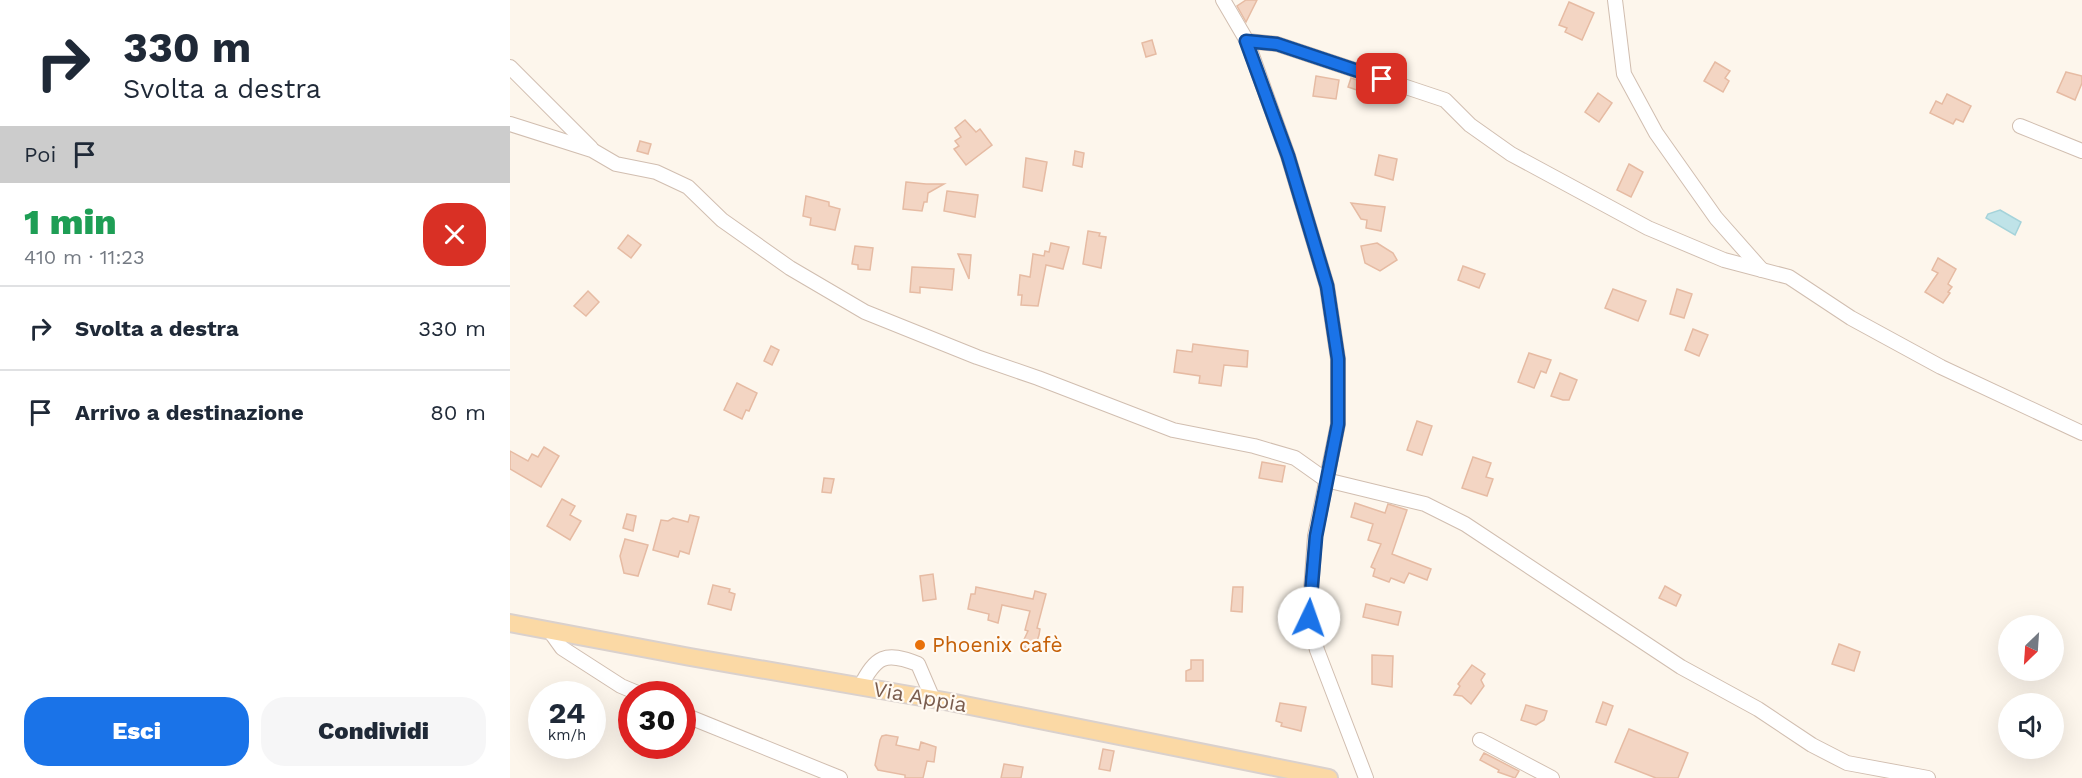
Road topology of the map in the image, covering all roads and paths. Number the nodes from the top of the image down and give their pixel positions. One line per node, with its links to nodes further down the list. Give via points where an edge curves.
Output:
1 (1223, 0): 3 (street)
2 (1615, 0): 9 (street, via 1624,74 1656,133 1716,218)
3 (1246, 41): 9 (street, via 1277,44 1445,100 1470,125 1511,154 1648,228 1724,260); 11 (street, via 1288,156 1327,286 1338,359 1338,424)
4 (510, 68): 7 (street)
5 (510, 124): 7 (street)
6 (2020, 126): 8 (street)
7 (592, 150): 11 (street, via 616,164 656,172 688,187 722,220 790,268 865,312 1173,430 1294,458)
8 (2082, 151)
9 (1762, 270): 10 (street, via 1789,277 1851,318 1941,367)
10 (2082, 433)
11 (1326, 480): 21 (street, via 1316,536 1309,618 1317,650); 23 (street, via 1425,504 1466,524 1681,667 1758,709 1812,745 1847,763)
12 (512, 622): 13 (main road, Via Appia)
13 (549, 630): 14 (street, via 562,648); 15 (main road, Via Appia)
14 (618, 684)
15 (860, 687): 16 (main road, Via Appia); 16 (street, via 874,663 884,657 894,658 918,664)
16 (933, 699): 20 (main road, Via Appia)
17 (696, 720): 19 (street)
18 (1480, 740): 22 (street)
19 (840, 778)
20 (1329, 778)
21 (1366, 778)
22 (1552, 778)
23 (1928, 778)

